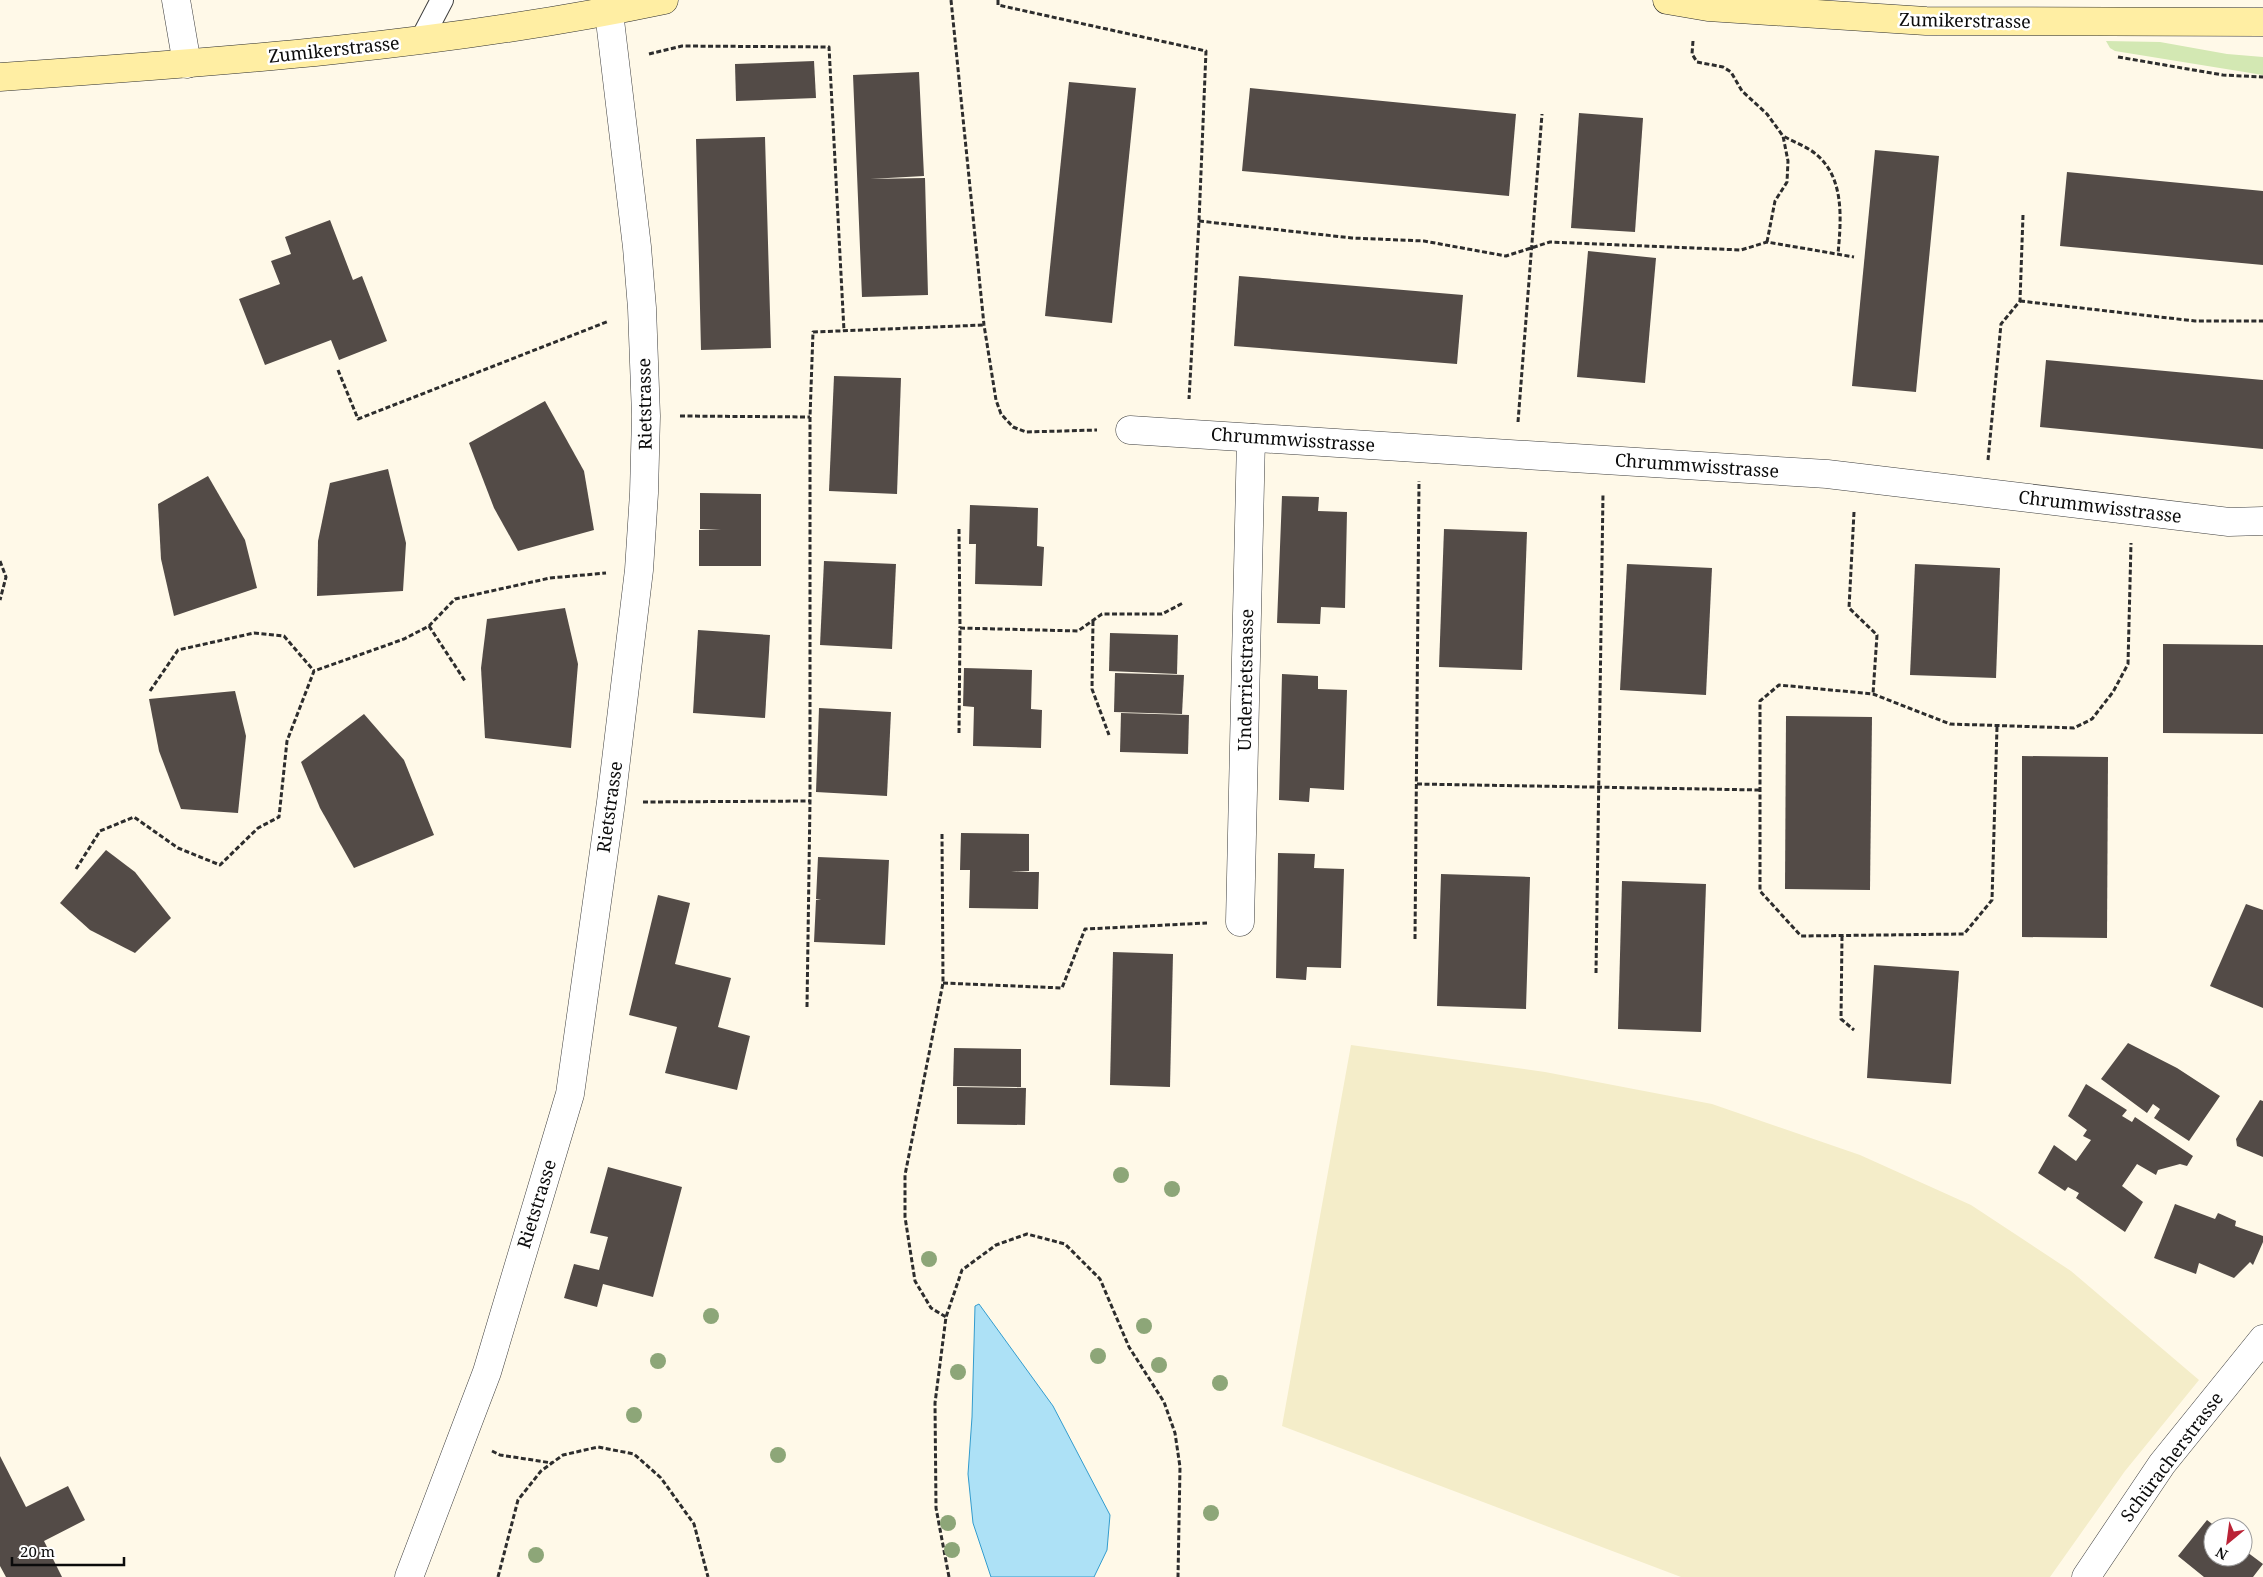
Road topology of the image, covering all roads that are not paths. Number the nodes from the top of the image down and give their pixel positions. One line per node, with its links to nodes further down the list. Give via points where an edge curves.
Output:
1 (176, 0): 8 (street)
2 (442, 0): 7 (lane)
3 (664, 0): 5 (main road, Zumikerstrasse)
4 (1667, 0): 6 (main road, Zumikerstrasse, via 1708,7 1926,22)
5 (609, 12): 7 (main road, Zumikerstrasse); 15 (street, Rietstrasse, via 642,308 646,416 639,570 611,802 570,1094 487,1372)
6 (2263, 22)
7 (421, 40): 8 (main road, Zumikerstrasse)
8 (187, 64): 9 (main road, Zumikerstrasse)
9 (0, 77)
10 (1130, 430): 11 (street, Chrummwisstrasse)
11 (1251, 438): 12 (street, Chrummwisstrasse, via 1856,478 2229,522); 13 (street, Underrietstrasse)
12 (2263, 521)
13 (1240, 922)
14 (2263, 1339): 16 (street, Schüracherstrasse, via 2162,1464)
15 (409, 1577)
16 (2086, 1577)

